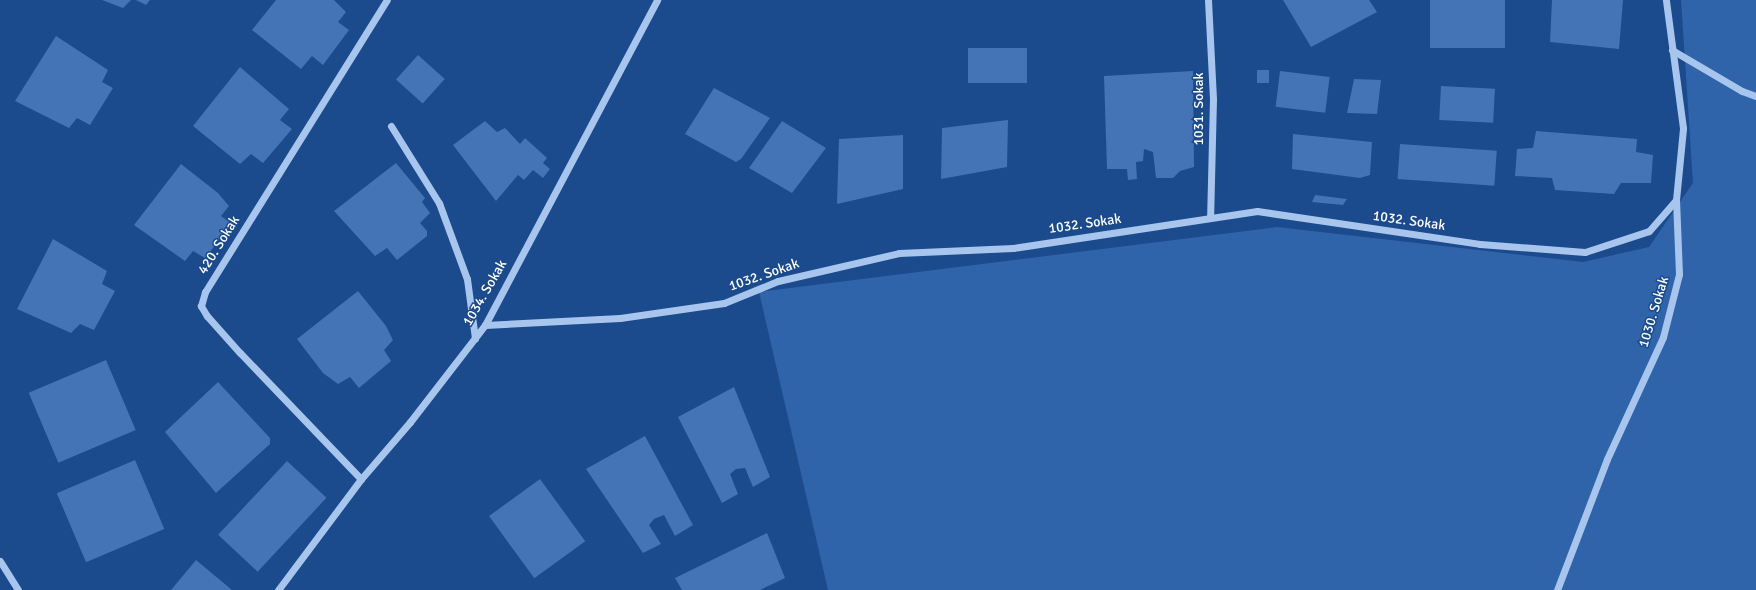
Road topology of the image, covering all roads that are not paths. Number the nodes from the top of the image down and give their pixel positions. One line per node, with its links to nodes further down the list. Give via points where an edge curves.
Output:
1 (387, 0): 12 (street, 420. Sokak, via 205,292 201,306 240,353)
2 (657, 0): 10 (street, 1034. Sokak)
3 (1208, 0): 9 (street, 1031. Sokak, via 1213,99)
4 (1666, 0): 5 (street, 1030. Sokak)
5 (1672, 50): 6 (street, via 1742,91); 8 (street, 1030. Sokak, via 1683,128)
6 (1756, 96)
7 (391, 126): 11 (street, via 439,203 466,279)
8 (1676, 200): 9 (street, 1032. Sokak, via 1649,231 1585,252 1480,244 1257,212); 16 (street, 1030. Sokak, via 1679,274 1663,336 1607,459)
9 (1210, 218): 10 (street, 1032. Sokak, via 1013,248 899,253 778,281 724,303 620,318)
10 (485, 325): 11 (street, 1034. Sokak)
11 (475, 338): 12 (street, 1034. Sokak, via 410,422)
12 (361, 479): 15 (street, 1034. Sokak)
13 (0, 561): 14 (street)
14 (18, 590)
15 (278, 590)
16 (1557, 590)

